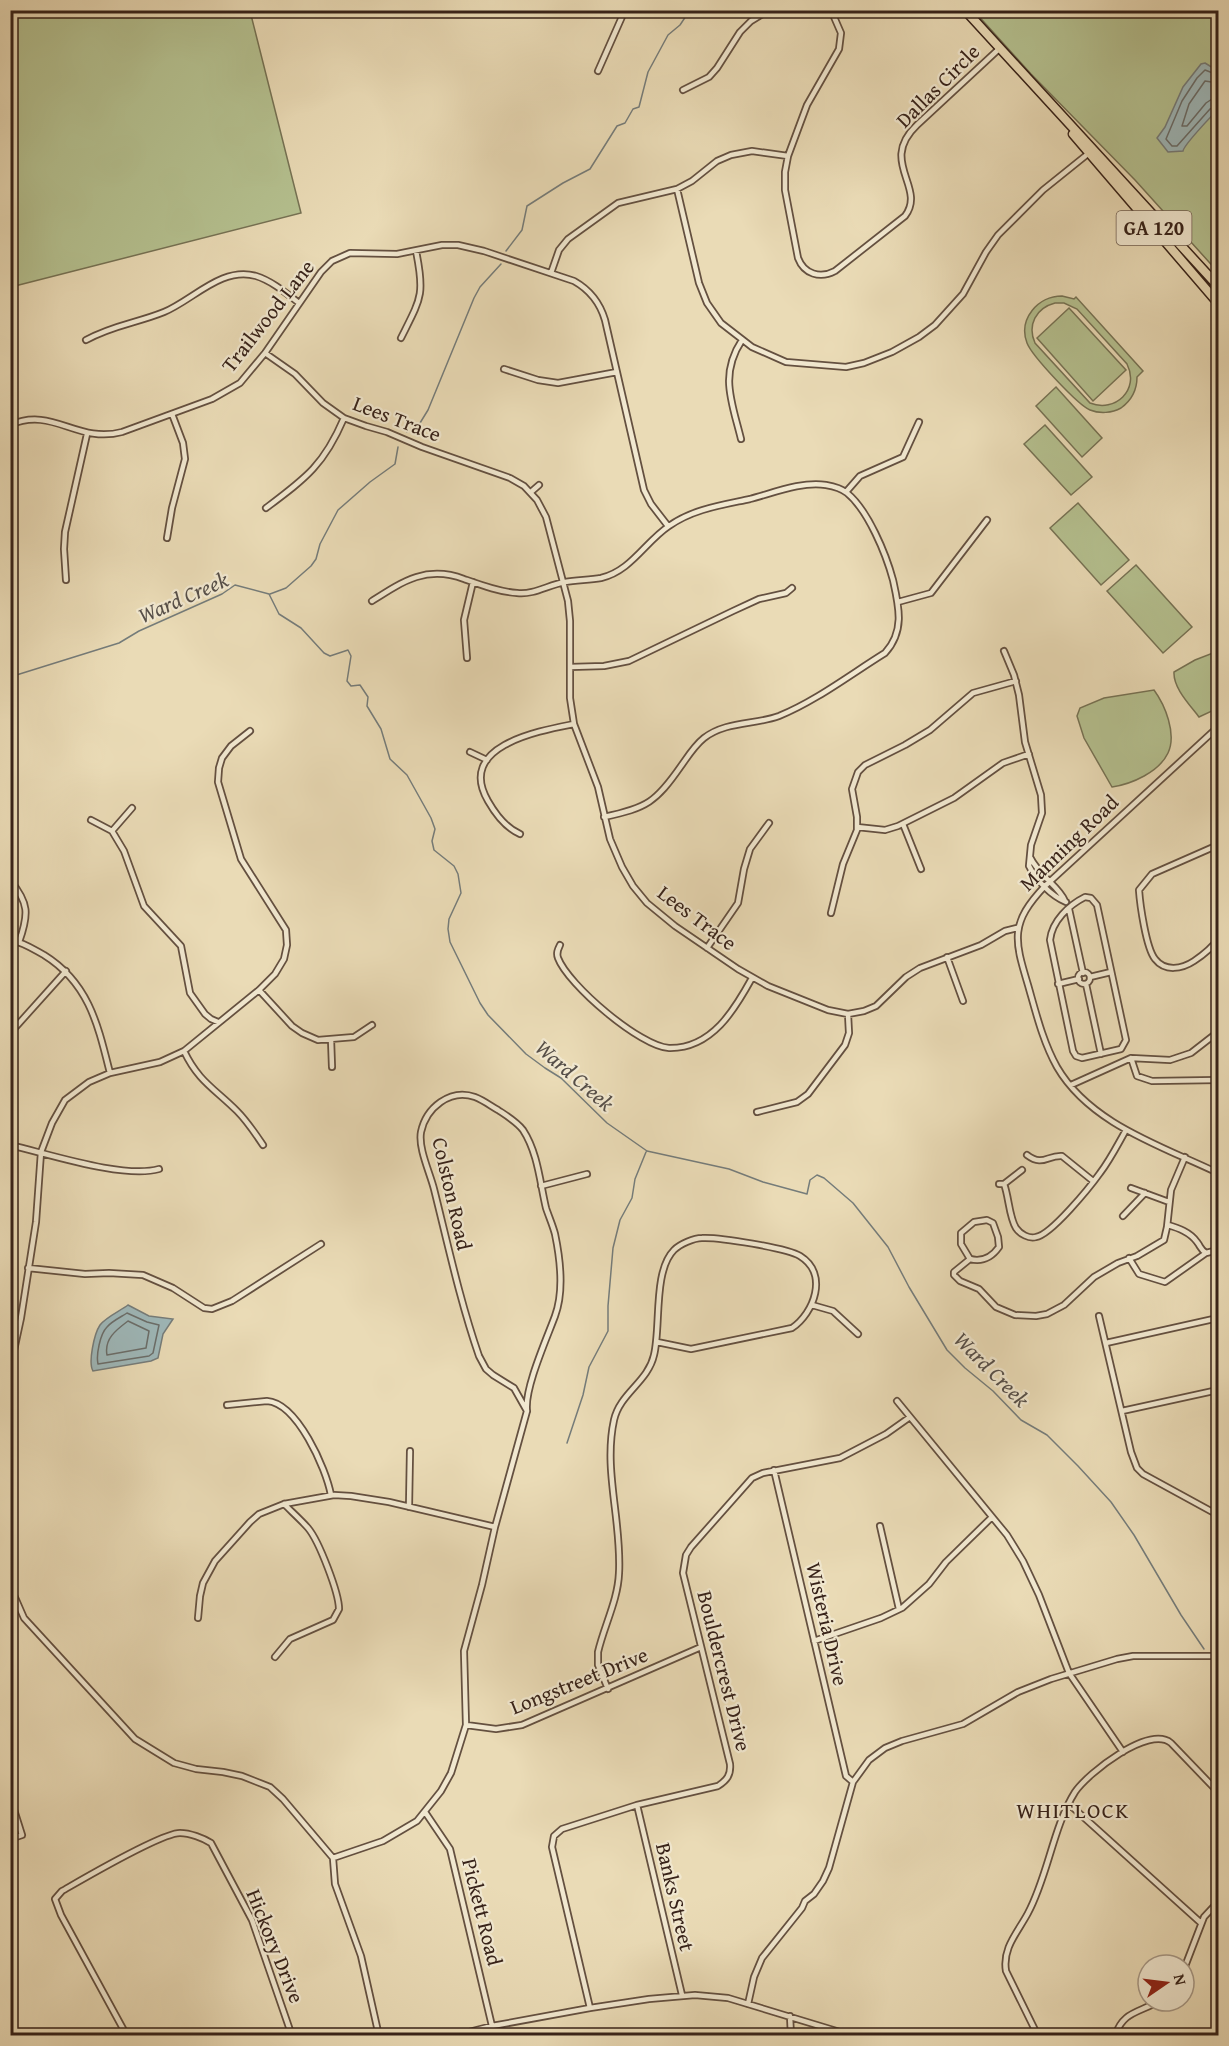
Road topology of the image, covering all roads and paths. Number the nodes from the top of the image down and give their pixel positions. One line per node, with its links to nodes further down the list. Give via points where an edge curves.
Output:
1 (626, 10): 6 (street)
2 (769, 10): 7 (street, via 740,32 709,77)
3 (831, 10): 9 (street, Dallas Circle, via 840,29 839,49 811,97)
4 (965, 10): 5 (highway, GA 120)
5 (1000, 48): 8 (highway, GA 120); 9 (street, Dallas Circle, via 906,138 901,159 911,193 907,213 827,275 811,273 800,263 784,183)
6 (598, 71)
7 (683, 90)
8 (1092, 151): 13 (highway, GA 120); 15 (highway, GA 120); 18 (street, via 1043,190 998,234 963,294 944,316 927,332 892,352 846,367 826,366 786,362)
9 (788, 156): 10 (street, via 752,151 731,155)
10 (677, 189): 12 (street, via 612,207 568,239); 18 (street, via 702,293 721,323)
11 (416, 251): 12 (street, Trailwood Lane, via 442,245 466,246); 14 (street, Trailwood Lane, via 357,252 339,258 321,272); 16 (street, via 421,294)
12 (551, 273): 21 (street, Trailwood Lane, via 579,284 597,303)
13 (1218, 285)
14 (299, 303): 17 (street, via 262,278 233,275 173,308); 19 (street, Trailwood Lane)
15 (1218, 303)
16 (401, 338)
17 (86, 340)
18 (742, 340): 27 (street, via 731,358 728,375)
19 (265, 353): 22 (street, Trailwood Lane, via 245,378 227,392); 23 (street, Lees Trace, via 288,368)
20 (504, 369): 21 (street, via 558,383)
21 (617, 372): 33 (street, Trailwood Lane, via 646,495)
22 (172, 414): 26 (street, Trailwood Lane, via 116,434); 34 (street, via 185,459)
23 (344, 418): 29 (street, Lees Trace, via 510,478); 31 (street, via 313,471)
24 (919, 422): 30 (street, via 903,457 860,476)
25 (10, 425): 26 (street, Trailwood Lane, via 42,419)
26 (87, 434): 35 (street, via 65,532)
27 (741, 439)
28 (538, 485): 29 (street)
29 (531, 492): 37 (street, Lees Trace, via 546,517)
30 (846, 492): 33 (street, via 825,485 800,487 708,508); 40 (street, via 871,525)
31 (266, 508)
32 (987, 520): 40 (street, via 931,593)
33 (668, 526): 37 (street, via 634,560 613,574)
34 (167, 538)
35 (66, 580)
36 (473, 582): 37 (street, via 528,593); 39 (street, via 453,575 425,574 396,585); 42 (street, via 464,620)
37 (564, 582): 43 (street, Lees Trace, via 570,621)
38 (792, 588): 43 (street, via 759,599 629,661)
39 (372, 601)
40 (898, 602): 52 (street, via 898,632 885,653 796,708 705,737 652,801 642,808)
41 (1004, 651): 44 (street)
42 (467, 657)
43 (570, 667): 45 (street, Lees Trace)
44 (1016, 681): 49 (street); 56 (street, via 973,693 930,730 862,767 852,789)
45 (574, 724): 50 (street, via 516,738); 52 (street, Lees Trace, via 598,787)
46 (1218, 728): 62 (street, Manning Road)
47 (250, 731): 80 (street, via 222,758 218,782 241,859 286,930 287,945 281,966)
48 (470, 752): 50 (street)
49 (1029, 754): 55 (street, via 1003,764 954,798); 62 (street, via 1042,808 1030,857)
50 (487, 760): 58 (street, via 482,771 484,794 506,825)
51 (132, 808): 57 (street)
52 (604, 817): 70 (street, Lees Trace, via 613,848 633,886 656,911)
53 (91, 820): 57 (street)
54 (769, 823): 70 (street, via 750,849 738,903)
55 (903, 824): 56 (street, via 885,830); 60 (street)
56 (857, 827): 64 (street)
57 (112, 831): 83 (street, via 124,851 144,906 181,946 190,993 205,1014)
58 (520, 834)
59 (1218, 845): 66 (street, via 1152,874 1139,890 1150,949 1160,964 1178,968 1188,964)
60 (921, 868)
61 (10, 880): 68 (street, via 27,911)
62 (1047, 884): 63 (street, via 1063,896); 65 (street, Manning Road, via 1028,906)
63 (1069, 909): 73 (street); 74 (street, via 1085,897 1096,902); 78 (street, via 1050,935)
64 (831, 913)
65 (1017, 928): 71 (street); 94 (street, via 1018,952 1043,1035)
66 (1218, 939)
67 (10, 940): 68 (street)
68 (19, 942): 72 (street)
69 (560, 945): 76 (street, via 558,959 581,991 638,1035 670,1048 712,1033 733,1011)
70 (707, 948): 76 (street, Lees Trace)
71 (947, 957): 81 (street); 82 (street, via 913,972 870,1009)
72 (66, 971): 85 (street); 92 (street, via 92,1010)
73 (1083, 972): 75 (street); 77 (street)
74 (1112, 972): 75 (street); 89 (street, via 1126,1042 1121,1050)
75 (1090, 977): 79 (street)
76 (752, 978): 82 (street, Lees Trace, via 828,1010)
77 (1079, 979): 78 (street); 79 (street)
78 (1058, 984): 89 (street, via 1074,1053 1082,1058)
79 (1086, 984): 89 (street)
80 (259, 990): 83 (street); 87 (street, via 297,1030 318,1040)
81 (963, 1001)
82 (848, 1014): 95 (street, via 845,1045 808,1094 797,1102)
83 (218, 1022): 88 (street)
84 (372, 1025): 87 (street, via 354,1037)
85 (13, 1030)
86 (1218, 1032): 90 (street, via 1191,1053 1170,1060)
87 (331, 1040): 91 (street)
88 (184, 1051): 92 (street, via 160,1062); 98 (street, via 202,1081 235,1109)
89 (1101, 1054)
90 (1131, 1058): 93 (street, via 1137,1076 1152,1081); 94 (street)
91 (332, 1067)
92 (110, 1073): 99 (street, via 89,1082 65,1100)
93 (1218, 1080)
94 (1071, 1085): 96 (street, via 1097,1111)
95 (757, 1112)
96 (1126, 1130): 101 (street); 106 (street)
97 (10, 1145): 99 (street)
98 (263, 1145)
99 (41, 1152): 102 (street, via 123,1170 148,1172); 118 (street)
100 (1027, 1155): 106 (street, via 1039,1161 1062,1156)
101 (1185, 1157): 104 (street); 110 (street)
102 (159, 1168)
103 (1022, 1170): 106 (street, via 1002,1184 1010,1198 1010,1214 1017,1229 1027,1237 1041,1236)
104 (1218, 1173)
105 (587, 1174): 107 (street)
106 (1093, 1181)
107 (541, 1186): 129 (street, Colston Road, via 558,1253 560,1291 556,1314 532,1379); 129 (street, Colston Road, via 534,1153 523,1129 493,1107 473,1097 454,1095 439,1102 428,1114 420,1134 425,1162 479,1356 486,1369 514,1388)
108 (1131, 1188): 109 (street)
109 (1145, 1193): 110 (street); 111 (street)
110 (1170, 1202): 112 (street)
111 (1123, 1216)
112 (1168, 1225): 115 (street, via 1197,1241); 116 (street, via 1160,1244)
113 (321, 1244): 118 (street, via 232,1301 212,1309 143,1275)
114 (1218, 1250): 115 (street)
115 (1206, 1253): 116 (street, via 1165,1282 1139,1274)
116 (1129, 1258): 117 (street, via 1094,1276 1064,1305 1047,1314 1025,1316 996,1307 979,1289 956,1278 954,1272)
117 (970, 1259): 117 (street, via 990,1256 999,1247 993,1223 974,1222 961,1233 961,1244)
118 (28, 1268): 125 (street)
119 (812, 1305): 122 (street, via 833,1311); 123 (street, via 792,1328 691,1349); 123 (street, via 816,1285 802,1257 788,1250 700,1238 674,1250 662,1269)
120 (1099, 1316): 124 (street)
121 (1218, 1318): 124 (street)
122 (858, 1334)
123 (657, 1342): 149 (street, via 648,1372 621,1402 611,1446 619,1574 598,1652 598,1665)
124 (1106, 1343): 130 (street)
125 (10, 1369)
126 (1218, 1390): 130 (street)
127 (897, 1401): 131 (street)
128 (227, 1405): 134 (street, via 273,1401 287,1409 328,1478)
129 (527, 1411): 140 (street, Colston Road)
130 (1122, 1411): 137 (street, via 1137,1468)
131 (910, 1417): 133 (street, Bouldercrest Drive, via 840,1458); 138 (street)
132 (410, 1451): 136 (street)
133 (774, 1470): 144 (street, Wisteria Drive); 145 (street, Bouldercrest Drive, via 746,1483 686,1555 683,1573)
134 (331, 1495): 135 (street); 136 (street)
135 (284, 1504): 143 (street, via 259,1514 215,1561 203,1583); 147 (street, via 309,1529 319,1547 339,1609 333,1620 290,1639)
136 (409, 1507): 140 (street)
137 (1218, 1515)
138 (992, 1517): 142 (street, via 929,1584); 148 (street, via 1023,1561)
139 (880, 1526): 142 (street)
140 (495, 1527): 150 (street, Colston Road, via 464,1651)
141 (10, 1586): 159 (street, via 24,1618 135,1739 174,1763 242,1776 270,1787)
142 (899, 1609): 144 (street)
143 (198, 1618)
144 (814, 1641): 152 (street, Wisteria Drive, via 846,1776)
145 (701, 1647): 149 (street, Longstreet Drive); 156 (street, Bouldercrest Drive, via 730,1775 718,1786)
146 (1218, 1656): 148 (street, via 1126,1656)
147 (275, 1657)
148 (1069, 1673): 151 (street); 152 (street, via 1018,1692 963,1724 891,1745 869,1760)
149 (608, 1689): 150 (street, Longstreet Drive, via 522,1725 496,1729)
150 (466, 1725): 157 (street, Colston Road, via 451,1773)
151 (1123, 1752): 153 (street, via 1149,1740 1166,1739); 155 (street, via 1083,1783)
152 (853, 1782): 164 (street, via 829,1868 814,1894 762,1958)
153 (1218, 1792)
154 (10, 1797): 158 (street, via 22,1835)
155 (1069, 1804): 161 (street); 175 (street, via 1030,1910 1007,1949 1005,1960 1006,1971)
156 (637, 1805): 163 (street, Banks Street); 165 (street, Bouldercrest Drive, via 562,1828 552,1841)
157 (425, 1812): 159 (street, Colston Road, via 383,1841); 168 (street, Pickett Road, via 450,1849)
158 (10, 1839)
159 (333, 1858): 171 (street, via 335,1884 362,1956)
160 (1218, 1902): 161 (street)
161 (1201, 1923): 162 (street)
162 (1190, 1953)
163 (682, 1995): 164 (street, via 709,1995); 165 (street)
164 (748, 2004): 167 (street)
165 (590, 2008): 168 (street)
166 (1136, 2012): 176 (street, via 1125,2018)
167 (790, 2016): 173 (street); 174 (street)
168 (492, 2026): 172 (street)
169 (127, 2036): 170 (street, Hickory Drive, via 55,1899 62,1891 128,1855 179,1833 211,1844 252,1920)
170 (292, 2036)
171 (379, 2036)
172 (453, 2036)
173 (791, 2036)
174 (853, 2036)
175 (1038, 2036)
176 (1115, 2036)

